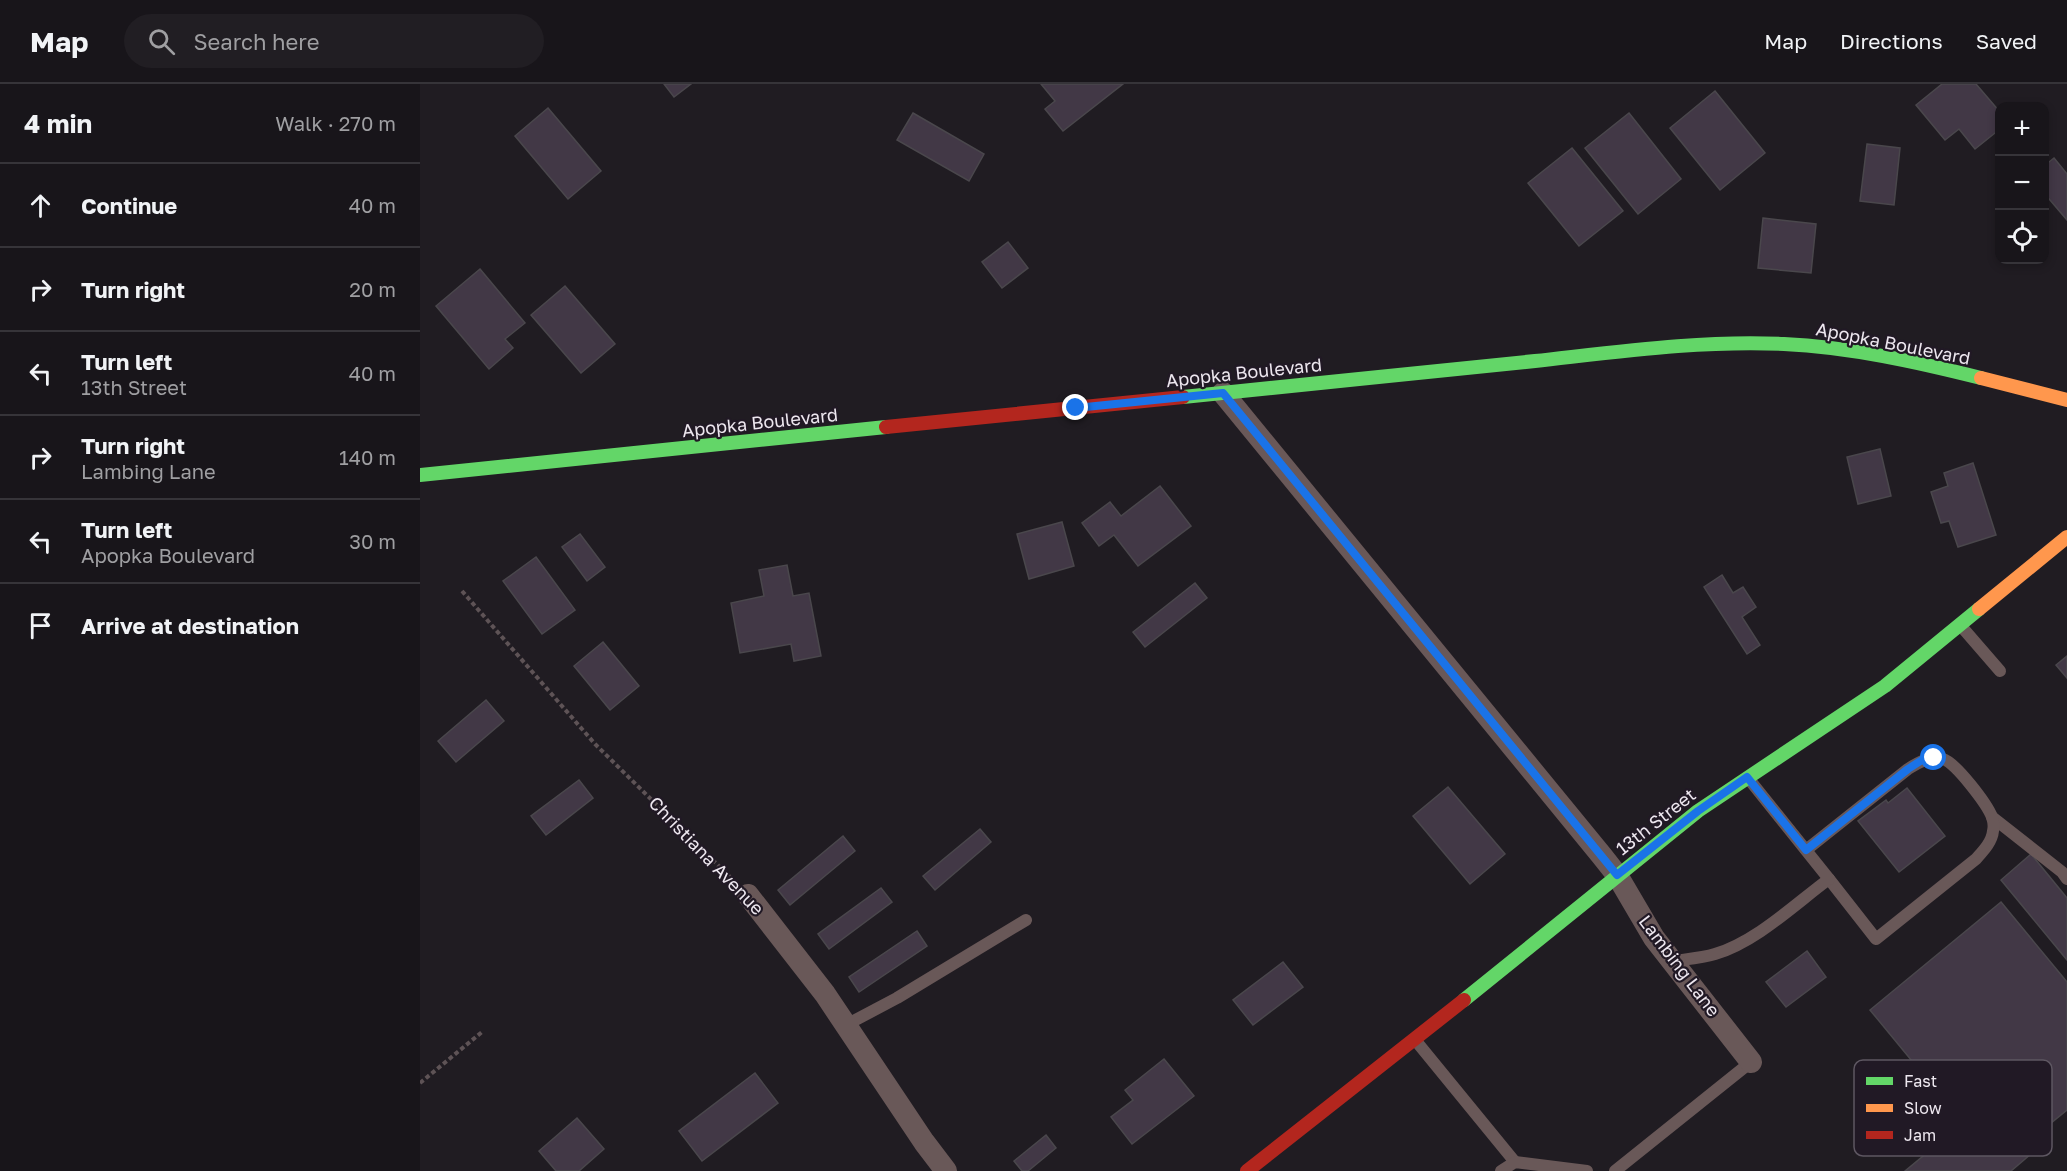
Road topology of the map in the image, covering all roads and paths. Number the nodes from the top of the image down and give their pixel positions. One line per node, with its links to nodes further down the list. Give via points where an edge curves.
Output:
1 (1223, 393): 2 (street, Apopka Boulevard, via 1728,344 1802,345 1870,354); 3 (street, Apopka Boulevard); 11 (street, Lambing Lane)
2 (2067, 400)
3 (420, 475)
4 (2067, 537): 6 (street, 13th Street)
5 (462, 591): 14 (path, Christiana Avenue, via 596,744)
6 (1960, 625): 7 (lane); 8 (street, 13th Street, via 1886,686)
7 (2000, 671)
8 (1747, 777): 10 (lane); 11 (street, 13th Street)
9 (1992, 817): 10 (lane, via 1957,769 1945,760 1922,760); 12 (lane, via 1993,831 1976,859 1876,939); 13 (lane)
10 (1806, 850): 12 (lane)
11 (1617, 875): 16 (street, Lambing Lane, via 1654,939); 19 (street, 13th Street)
12 (1829, 879): 16 (lane, via 1736,945)
13 (2067, 879)
14 (748, 895): 17 (street, Christiana Avenue)
15 (1026, 920): 17 (lane)
16 (1673, 962): 20 (street, Lambing Lane)
17 (846, 1025): 23 (street, Christiana Avenue)
18 (483, 1032): 21 (path)
19 (1415, 1040): 22 (lane); 24 (street, 13th Street)
20 (1751, 1062): 27 (lane)
21 (420, 1083)
22 (1515, 1162): 25 (lane); 26 (lane)
23 (946, 1171)
24 (1247, 1171)
25 (1501, 1171)
26 (1587, 1171)
27 (1616, 1171)

